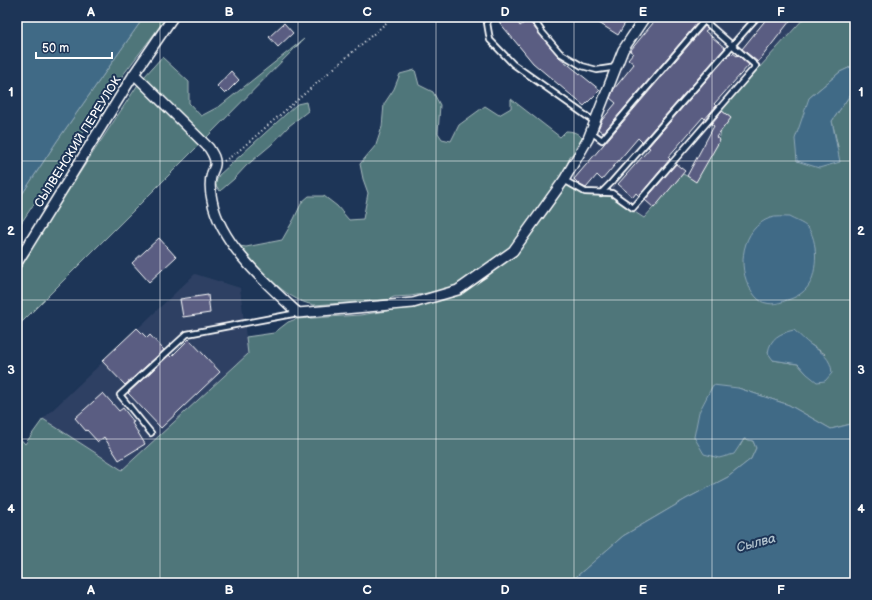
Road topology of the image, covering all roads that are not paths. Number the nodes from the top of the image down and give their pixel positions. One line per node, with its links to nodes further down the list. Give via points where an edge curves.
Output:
1 (173, 17): 10 (street, СЫЛВЕНСКИЙ ПЕРЕУЛОК)
2 (486, 17): 11 (lane, via 490,40 513,64)
3 (532, 17): 9 (lane, via 560,53 582,66 597,70)
4 (645, 17): 9 (street, via 623,50)
5 (700, 17): 7 (lane)
6 (757, 17): 8 (lane)
7 (704, 21): 8 (lane); 12 (lane, via 602,140)
8 (732, 46): 14 (lane); 14 (lane, via 756,66 633,208 612,193)
9 (616, 67): 11 (street)
10 (134, 74): 15 (street, СЫЛВЕНСКИЙ ПЕРЕУЛОК); 16 (street, via 209,148 214,156 215,165 210,179 212,204 223,228 251,269)
11 (595, 122): 12 (street)
12 (591, 132): 13 (street)
13 (564, 180): 14 (lane, via 585,192); 16 (street, via 513,251 458,290 413,303)
14 (601, 193)
15 (17, 263)
16 (298, 313): 17 (lane, via 187,334 120,395)
17 (151, 433)

